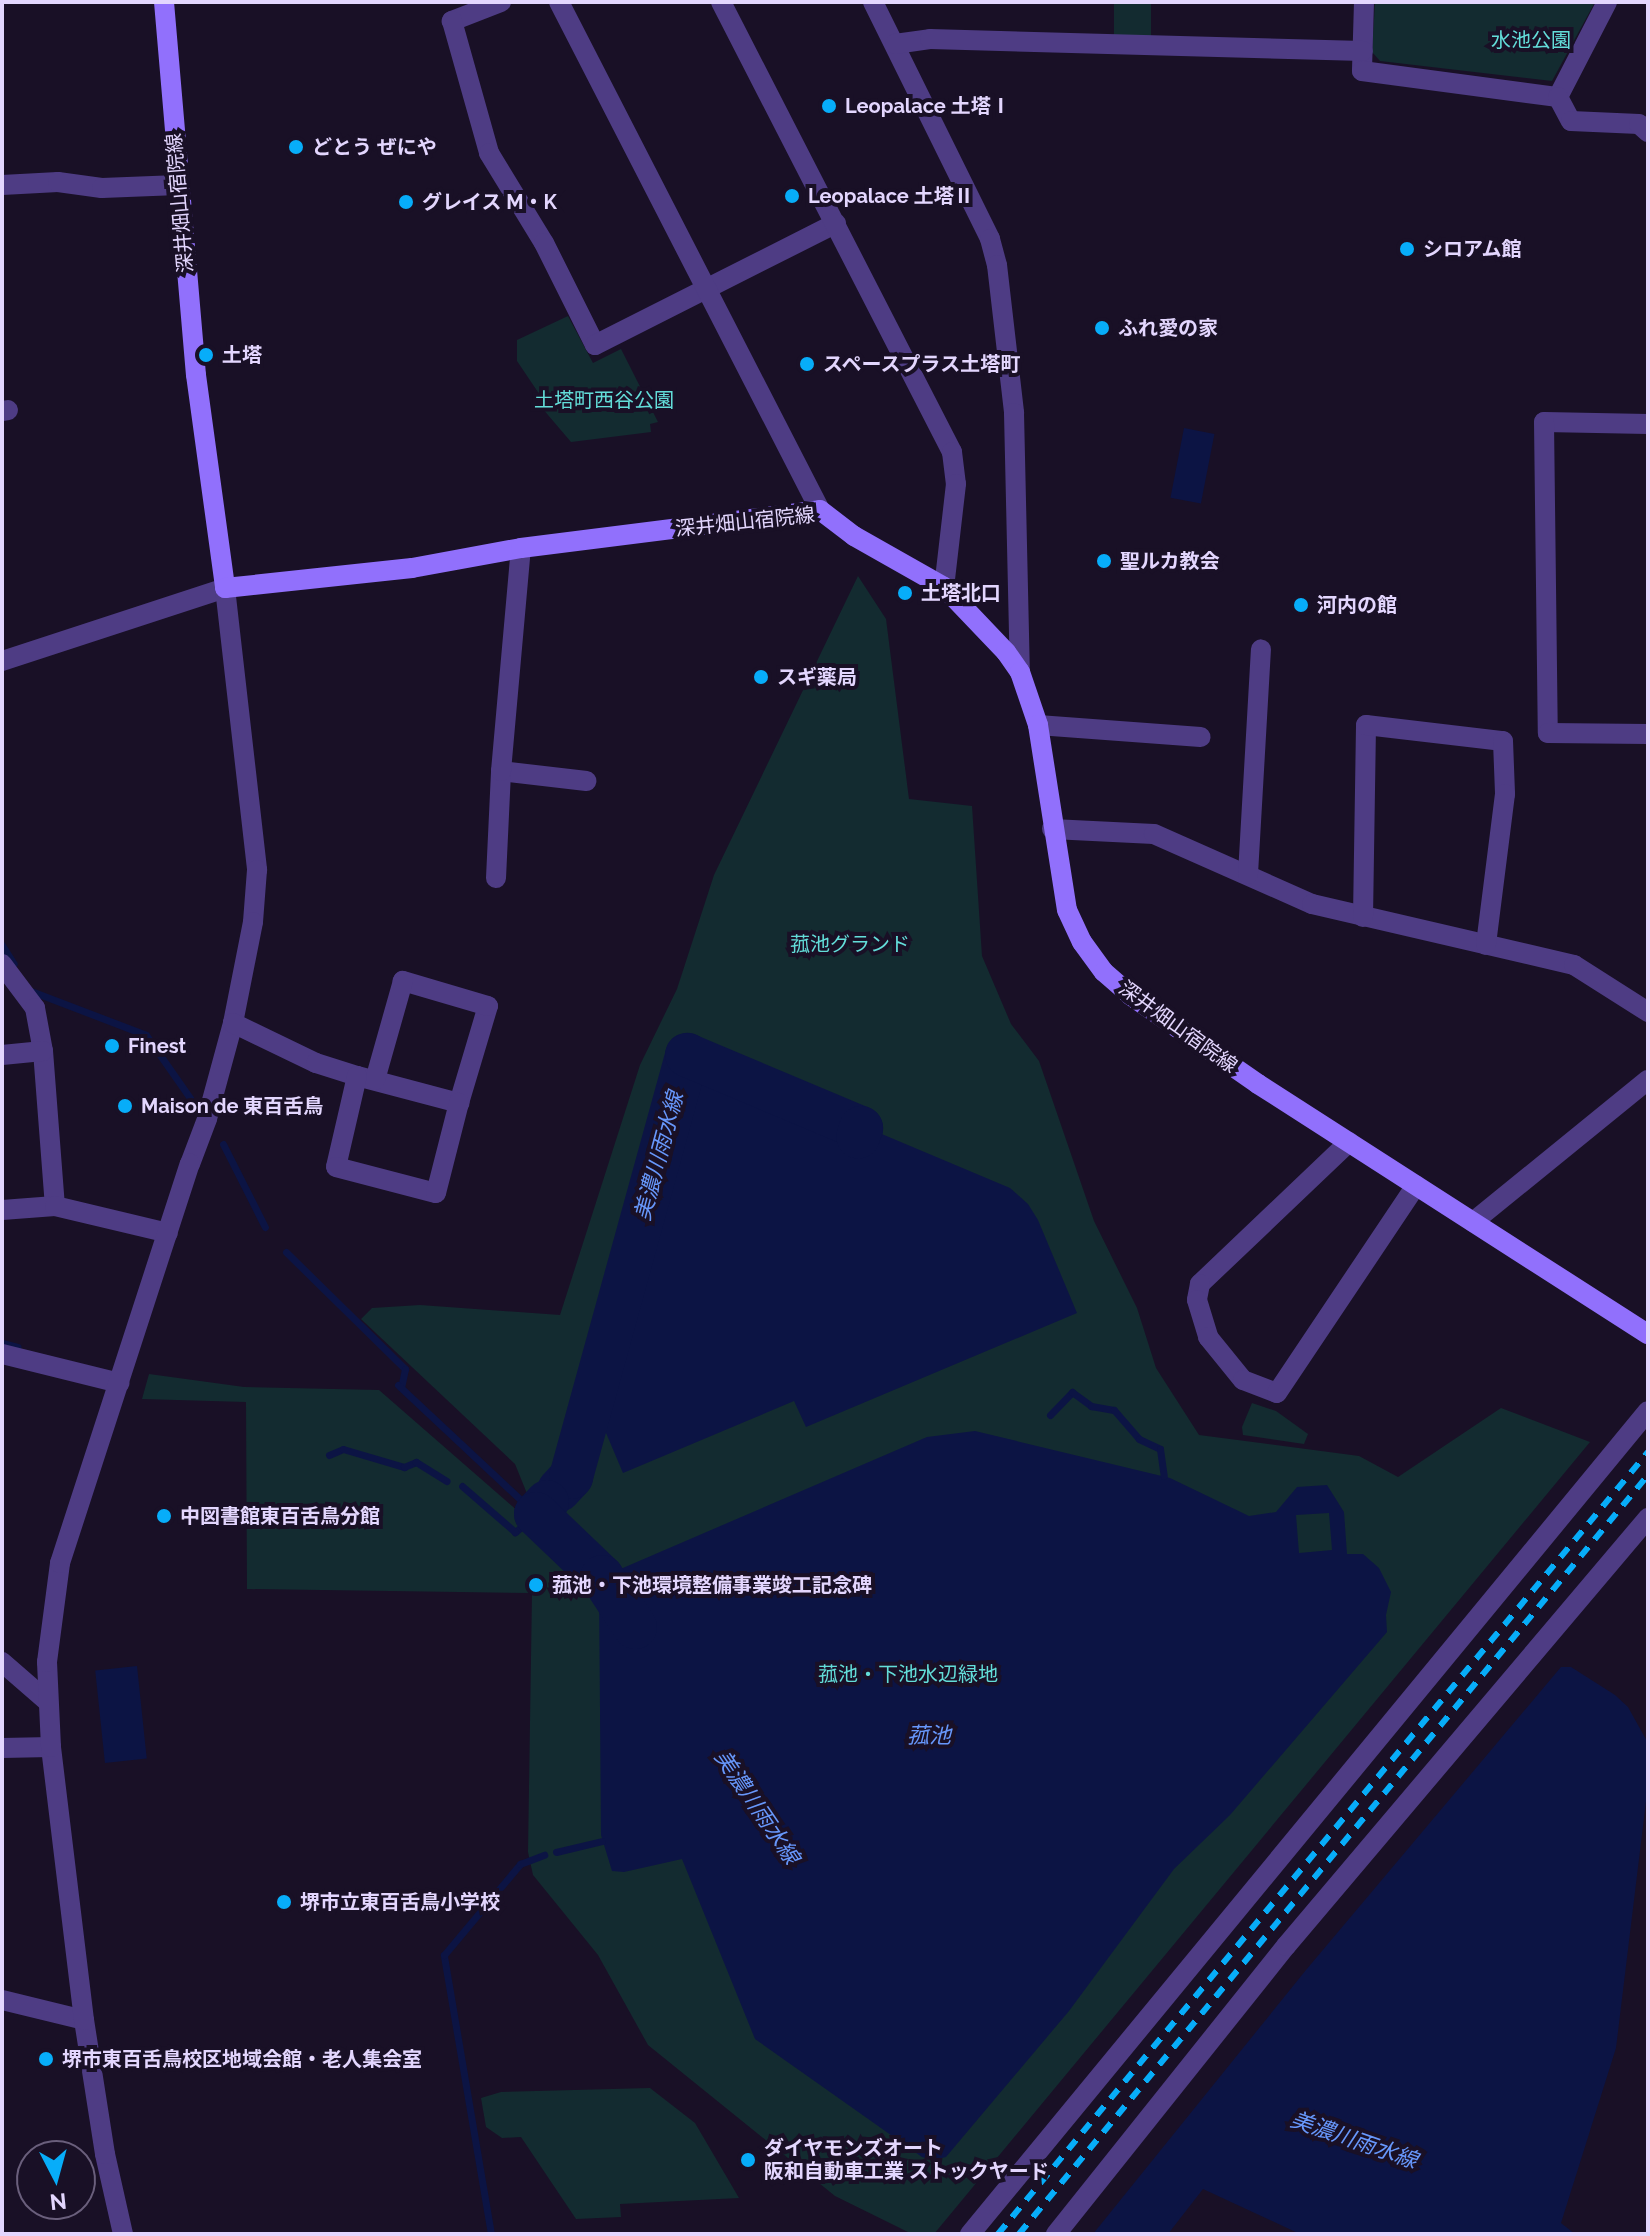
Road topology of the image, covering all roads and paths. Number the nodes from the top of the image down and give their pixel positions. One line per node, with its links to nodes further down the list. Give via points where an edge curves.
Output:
1 (164, 2): 13 (main road, 深井畑山宿院線)
2 (501, 2): 15 (street, via 452,21 489,153 544,243 595,345)
3 (559, 2): 15 (street)
4 (721, 2): 14 (street)
5 (873, 2): 8 (street)
6 (1364, 2): 9 (street)
7 (1607, 2): 10 (street)
8 (895, 44): 9 (street, via 930,39); 23 (street, via 990,239 997,265 1014,413)
9 (1363, 51): 10 (street, via 1362,71)
10 (1558, 97): 11 (street, via 1571,121 1639,124)
11 (1648, 132)
12 (2, 185): 13 (street)
13 (178, 185): 20 (main road, 深井畑山宿院線, via 196,375)
14 (836, 223): 15 (street); 19 (street, via 952,452 956,484)
15 (708, 290): 17 (street)
16 (1648, 424): 25 (street, via 1544,422 1548,733)
17 (820, 510): 18 (main road, 深井畑山宿院線); 19 (main road, 深井畑山宿院線, via 854,536)
18 (521, 548): 20 (main road, 深井畑山宿院線, via 412,568); 27 (street)
19 (944, 587): 23 (main road, 深井畑山宿院線)
20 (225, 588): 22 (street); 36 (street, via 257,870 253,922)
21 (1261, 649): 30 (street)
22 (2, 661)
23 (1020, 672): 24 (main road, 深井畑山宿院線)
24 (1038, 725): 26 (street); 29 (main road, 深井畑山宿院線)
25 (1648, 734)
26 (1201, 737)
27 (501, 771): 28 (street); 31 (street)
28 (586, 781)
29 (1052, 829): 30 (street, via 1154,834); 42 (main road, 深井畑山宿院線, via 1067,910 1104,972 1207,1049)
30 (1248, 874): 32 (street, via 1312,904)
31 (496, 878)
32 (1363, 917): 33 (street); 33 (street, via 1366,725 1503,741 1505,794)
33 (1486, 945): 35 (street, via 1574,965)
34 (2, 964): 37 (street, via 35,1008)
35 (1648, 1012)
36 (233, 1023): 39 (street, via 316,1063); 47 (street)
37 (43, 1051): 38 (street); 44 (street)
38 (2, 1055)
39 (366, 1078): 41 (street); 41 (street, via 336,1167 436,1193); 41 (street, via 403,981 488,1006)
40 (1648, 1080): 46 (street)
41 (459, 1103)
42 (1349, 1142): 43 (main road, 深井畑山宿院線); 43 (street, via 1200,1284 1197,1300 1208,1337 1243,1380 1277,1393)
43 (1416, 1185): 46 (main road, 深井畑山宿院線)
44 (55, 1206): 45 (street); 47 (street)
45 (2, 1210)
46 (1473, 1222): 48 (main road, 深井畑山宿院線)
47 (168, 1233): 50 (street)
48 (1648, 1334)
49 (2, 1354): 50 (street)
50 (119, 1383): 54 (street, via 60,1563 47,1662)
51 (1648, 1411): 60 (street)
52 (1648, 1518): 61 (street, via 1286,1946)
53 (2, 1662): 54 (street)
54 (48, 1702): 55 (street)
55 (51, 1747): 56 (street); 58 (street)
56 (2, 1748)
57 (2, 2000): 58 (street)
58 (84, 2020): 59 (street)
59 (123, 2234)
60 (970, 2234)
61 (1056, 2234)

